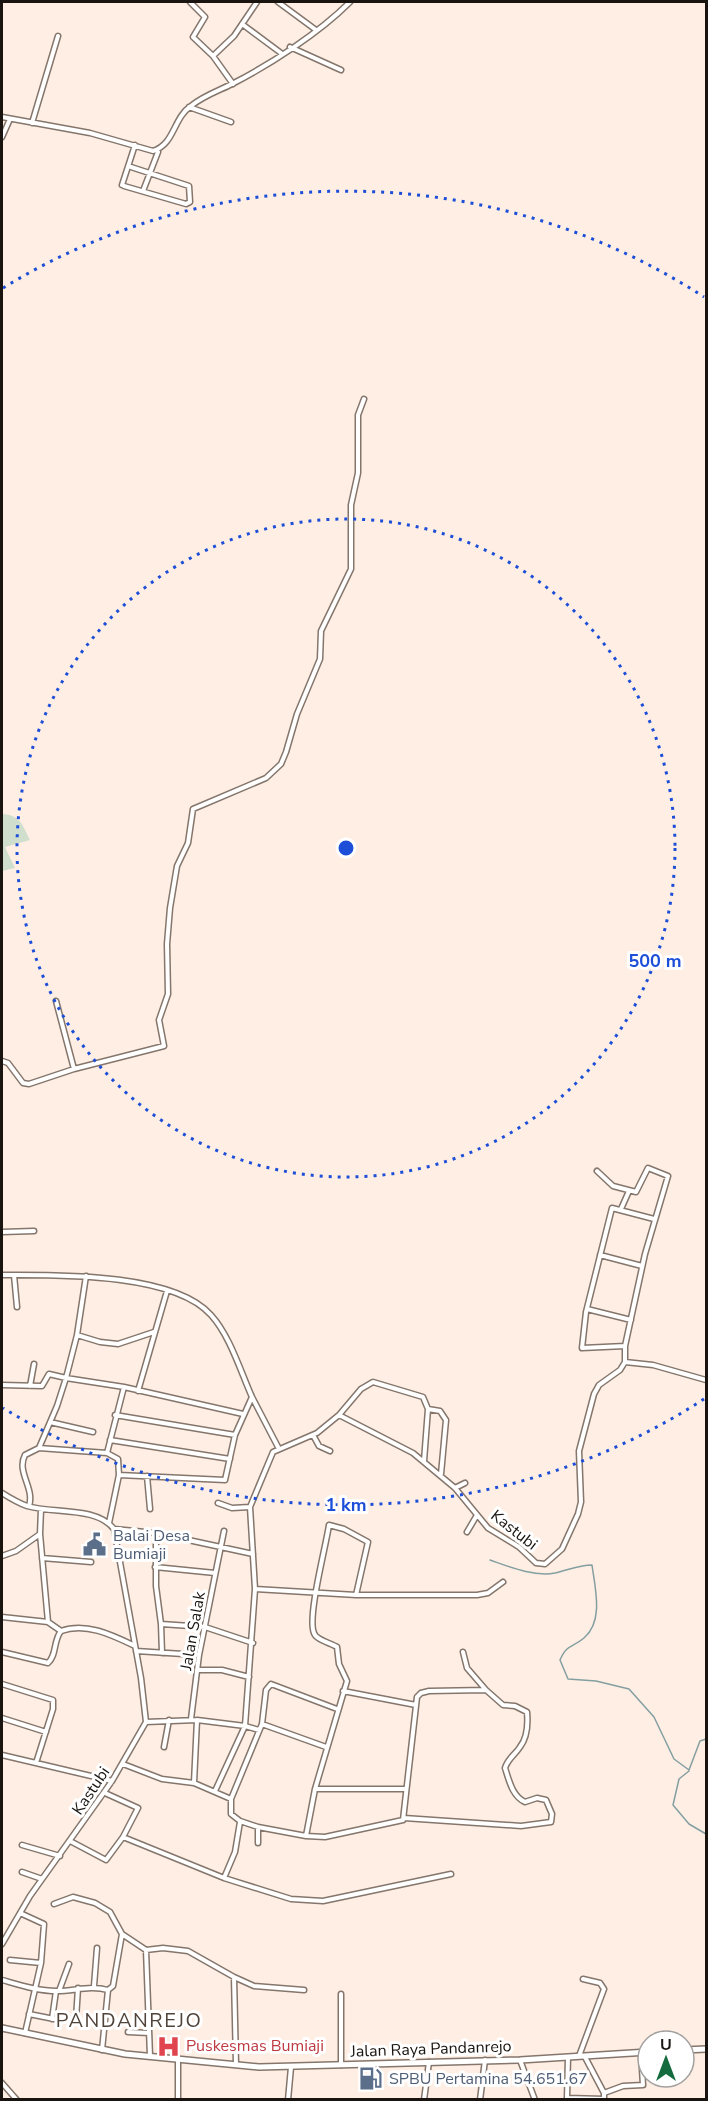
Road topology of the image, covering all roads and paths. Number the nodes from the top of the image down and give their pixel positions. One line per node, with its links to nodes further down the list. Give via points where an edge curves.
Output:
1 (190, 2): 10 (street, via 205,17 193,37)
2 (256, 2): 5 (street)
3 (278, 2): 6 (street)
4 (350, 2): 6 (street)
5 (242, 24): 9 (street); 10 (street)
6 (316, 30): 8 (street)
7 (58, 36): 17 (street)
8 (290, 47): 9 (street); 11 (street)
9 (281, 53): 12 (street)
10 (213, 56): 12 (street)
11 (341, 70)
12 (233, 84): 13 (street)
13 (188, 107): 16 (street); 19 (street, via 163,146 153,151)
14 (2, 117): 15 (street)
15 (10, 119): 17 (street); 18 (street)
16 (231, 122)
17 (32, 123): 19 (street)
18 (2, 137)
19 (135, 145): 23 (street, via 123,185)
20 (158, 152): 22 (street)
21 (131, 167): 22 (street)
22 (150, 173): 23 (street); 23 (street, via 189,186 190,202)
23 (143, 191)
24 (364, 399): 27 (street, via 358,415 358,473 351,506 351,569 321,631 320,659 281,764 266,778 193,809 170,908 168,994 159,1020 165,1045)
25 (56, 1000): 27 (street)
26 (2, 1061): 27 (street, via 23,1083 29,1084)
27 (74, 1069)
28 (597, 1171): 29 (street, via 613,1186)
29 (628, 1191): 30 (street); 31 (street, via 638,1191 648,1168 668,1176)
30 (621, 1209): 31 (street); 34 (street, via 611,1209)
31 (654, 1219): 35 (street)
32 (34, 1231): 33 (street)
33 (2, 1232)
34 (600, 1255): 35 (street); 41 (street)
35 (642, 1266): 42 (street)
36 (2, 1275): 37 (street)
37 (14, 1275): 38 (street); 40 (street)
38 (86, 1276): 39 (street); 44 (street)
39 (167, 1291): 43 (street); 54 (street, via 196,1303 211,1315)
40 (17, 1307)
41 (588, 1309): 42 (street); 45 (street, via 582,1348)
42 (631, 1320): 45 (street)
43 (154, 1332): 44 (street, via 123,1344); 53 (street)
44 (77, 1335): 48 (street)
45 (626, 1346): 46 (street)
46 (625, 1362): 49 (street, via 653,1365); 81 (street, Kastubi, via 594,1394 579,1451 581,1502 570,1537 552,1559 539,1564 488,1528)
47 (34, 1364): 51 (street)
48 (66, 1378): 51 (street, via 49,1374 44,1386); 52 (street); 59 (street)
49 (706, 1380)
50 (2, 1385): 51 (street)
51 (30, 1386)
52 (124, 1387): 53 (street); 57 (street)
53 (138, 1390): 56 (street)
54 (252, 1397): 56 (street); 65 (street)
55 (428, 1410): 58 (street, via 426,1400 413,1393 373,1382 362,1387); 69 (street); 70 (street, via 440,1411 446,1420)
56 (243, 1414): 61 (street)
57 (115, 1415): 61 (street); 63 (street)
58 (339, 1415): 62 (street); 69 (street, Kastubi)
59 (50, 1422): 60 (street); 64 (street)
60 (93, 1432)
61 (235, 1435): 68 (street)
62 (313, 1435): 65 (street); 66 (street, via 319,1446)
63 (110, 1440): 67 (street); 68 (street)
64 (39, 1448): 67 (street); 77 (street, via 25,1455 22,1463 31,1496)
65 (278, 1448): 78 (street)
66 (330, 1451)
67 (107, 1453): 71 (street, via 118,1459)
68 (230, 1459): 72 (street, via 227,1477 222,1480)
69 (424, 1462): 70 (street, Kastubi)
70 (441, 1474): 74 (street, Kastubi)
71 (119, 1475): 72 (street); 82 (street)
72 (147, 1476): 80 (street)
73 (465, 1483): 74 (street)
74 (455, 1488): 81 (street, Kastubi)
75 (2, 1493): 77 (street)
76 (218, 1503): 78 (street, via 232,1508)
77 (28, 1506): 79 (street)
78 (250, 1506): 89 (street)
79 (41, 1509): 82 (street); 87 (street)
80 (150, 1509)
81 (477, 1515): 85 (street)
82 (109, 1523): 83 (street)
83 (114, 1529): 86 (street); 105 (street)
84 (224, 1531): 88 (street, Jalan Salak)
85 (467, 1532)
86 (156, 1533): 88 (street); 93 (street)
87 (40, 1534): 90 (street); 91 (street)
88 (220, 1548): 89 (street); 94 (street, Jalan Salak)
89 (253, 1554): 96 (street)
90 (2, 1556)
91 (42, 1558): 92 (street); 100 (street)
92 (92, 1562)
93 (155, 1567): 94 (street); 101 (street)
94 (216, 1573): 102 (street, Jalan Salak)
95 (503, 1582): 98 (street, via 477,1596)
96 (255, 1589): 97 (street); 104 (street)
97 (317, 1593): 98 (street); 98 (street, via 332,1525 368,1542); 114 (street, via 312,1611 313,1631 339,1650 339,1665 347,1677)
98 (356, 1595)
99 (2, 1617): 100 (street)
100 (48, 1622): 103 (street)
101 (161, 1624): 102 (street); 108 (street)
102 (205, 1627): 104 (street); 109 (street, Jalan Salak)
103 (60, 1631): 105 (street, via 101,1631); 106 (street, via 48,1663)
104 (253, 1642): 111 (street)
105 (135, 1648): 108 (street); 121 (street)
106 (2, 1652)
107 (464, 1652): 113 (street, via 467,1668)
108 (162, 1653): 109 (street)
109 (199, 1655): 110 (street, Jalan Salak)
110 (197, 1670): 111 (street, via 222,1670); 118 (street, Jalan Salak)
111 (250, 1678): 123 (street)
112 (2, 1684): 125 (street, via 53,1700)
113 (486, 1690): 115 (street, via 429,1691 419,1695); 138 (street, via 503,1705 526,1712 522,1744 505,1768 520,1800 546,1800 551,1822 521,1826)
114 (343, 1691): 115 (street); 116 (street)
115 (416, 1705): 134 (street)
116 (337, 1709): 122 (street, via 271,1683 266,1690); 127 (street)
117 (2, 1718): 125 (street)
118 (191, 1719): 119 (street); 120 (street)
119 (169, 1720): 121 (street); 126 (street)
120 (197, 1720): 123 (street); 132 (street)
121 (146, 1722): 130 (street, Kastubi)
122 (261, 1724): 124 (street); 127 (street)
123 (245, 1726): 124 (street); 135 (street)
124 (259, 1730): 137 (street)
125 (46, 1732): 129 (street)
126 (164, 1747)
127 (326, 1747): 133 (street)
128 (2, 1755): 129 (street)
129 (36, 1763): 131 (street)
130 (123, 1764): 131 (street, Kastubi); 132 (street, via 162,1779)
131 (112, 1781): 136 (street, Kastubi)
132 (194, 1783): 135 (street)
133 (315, 1789): 134 (street); 141 (street)
134 (406, 1789): 138 (street)
135 (215, 1791): 137 (street)
136 (105, 1792): 142 (street, via 138,1809); 143 (street, Kastubi)
137 (231, 1799): 139 (street, via 231,1814)
138 (404, 1818): 141 (street, via 350,1833)
139 (240, 1821): 140 (street); 149 (street, via 235,1852)
140 (258, 1827): 141 (street); 144 (street)
141 (306, 1836)
142 (123, 1838): 143 (street, via 104,1860); 149 (street)
143 (72, 1842): 146 (street, Kastubi)
144 (258, 1843)
145 (22, 1845): 146 (street)
146 (60, 1856): 150 (street, Kastubi)
147 (22, 1872): 150 (street)
148 (451, 1874): 149 (street, via 323,1900 291,1899)
149 (224, 1878)
150 (42, 1879): 152 (street, Kastubi)
151 (54, 1904): 153 (street, via 73,1897 104,1907)
152 (20, 1913): 154 (street, Kastubi); 158 (street, via 44,1924)
153 (122, 1934): 156 (street); 166 (street, via 113,1986)
154 (2, 1944)
155 (97, 1948): 163 (street)
156 (146, 1950): 160 (street, via 188,1952); 175 (street)
157 (10, 1960): 158 (street)
158 (41, 1963): 165 (street)
159 (69, 1964): 168 (street)
160 (234, 1977): 167 (street, via 254,1986); 185 (street)
161 (583, 1979): 179 (street, via 600,1983 604,1989)
162 (2, 1980): 165 (street)
163 (94, 1986): 164 (street); 166 (street)
164 (78, 1988): 168 (street); 171 (street, via 76,2019)
165 (35, 1989): 168 (street); 170 (street)
166 (108, 1990): 176 (street)
167 (304, 1990)
168 (58, 1991): 171 (street)
169 (341, 1994): 186 (street)
170 (29, 2014): 171 (street); 174 (street)
171 (52, 2019)
172 (2, 2028): 174 (main road, Jalan Raya Pandanrejo)
173 (128, 2032): 175 (street)
174 (25, 2033): 176 (main road, Jalan Raya Pandanrejo)
175 (149, 2033): 178 (street)
176 (102, 2050): 178 (main road, Jalan Raya Pandanrejo)
177 (636, 2053): 179 (main road, Jalan Raya Pandanrejo)
178 (150, 2056): 181 (main road, Jalan Raya Pandanrejo)
179 (582, 2056): 180 (main road, Jalan Raya Pandanrejo); 190 (street)
180 (568, 2057): 183 (main road, Jalan Raya Pandanrejo); 191 (street, via 567,2098)
181 (178, 2059): 185 (main road, Jalan Raya Pandanrejo); 193 (street)
182 (485, 2060): 183 (main road, Jalan Raya Pandanrejo); 184 (main road, Jalan Raya Pandanrejo); 196 (street)
183 (520, 2060): 197 (street)
184 (429, 2062): 186 (main road, Jalan Raya Pandanrejo); 195 (street)
185 (236, 2064): 187 (main road, Jalan Raya Pandanrejo)
186 (341, 2066): 187 (main road, Jalan Raya Pandanrejo)
187 (291, 2067): 194 (street)
188 (2, 2083): 192 (street)
189 (636, 2085): 190 (street)
190 (604, 2093): 191 (street)
191 (604, 2099)
192 (17, 2100)
193 (178, 2100)
194 (288, 2100)
195 (424, 2100)
196 (480, 2100)
197 (535, 2100)

